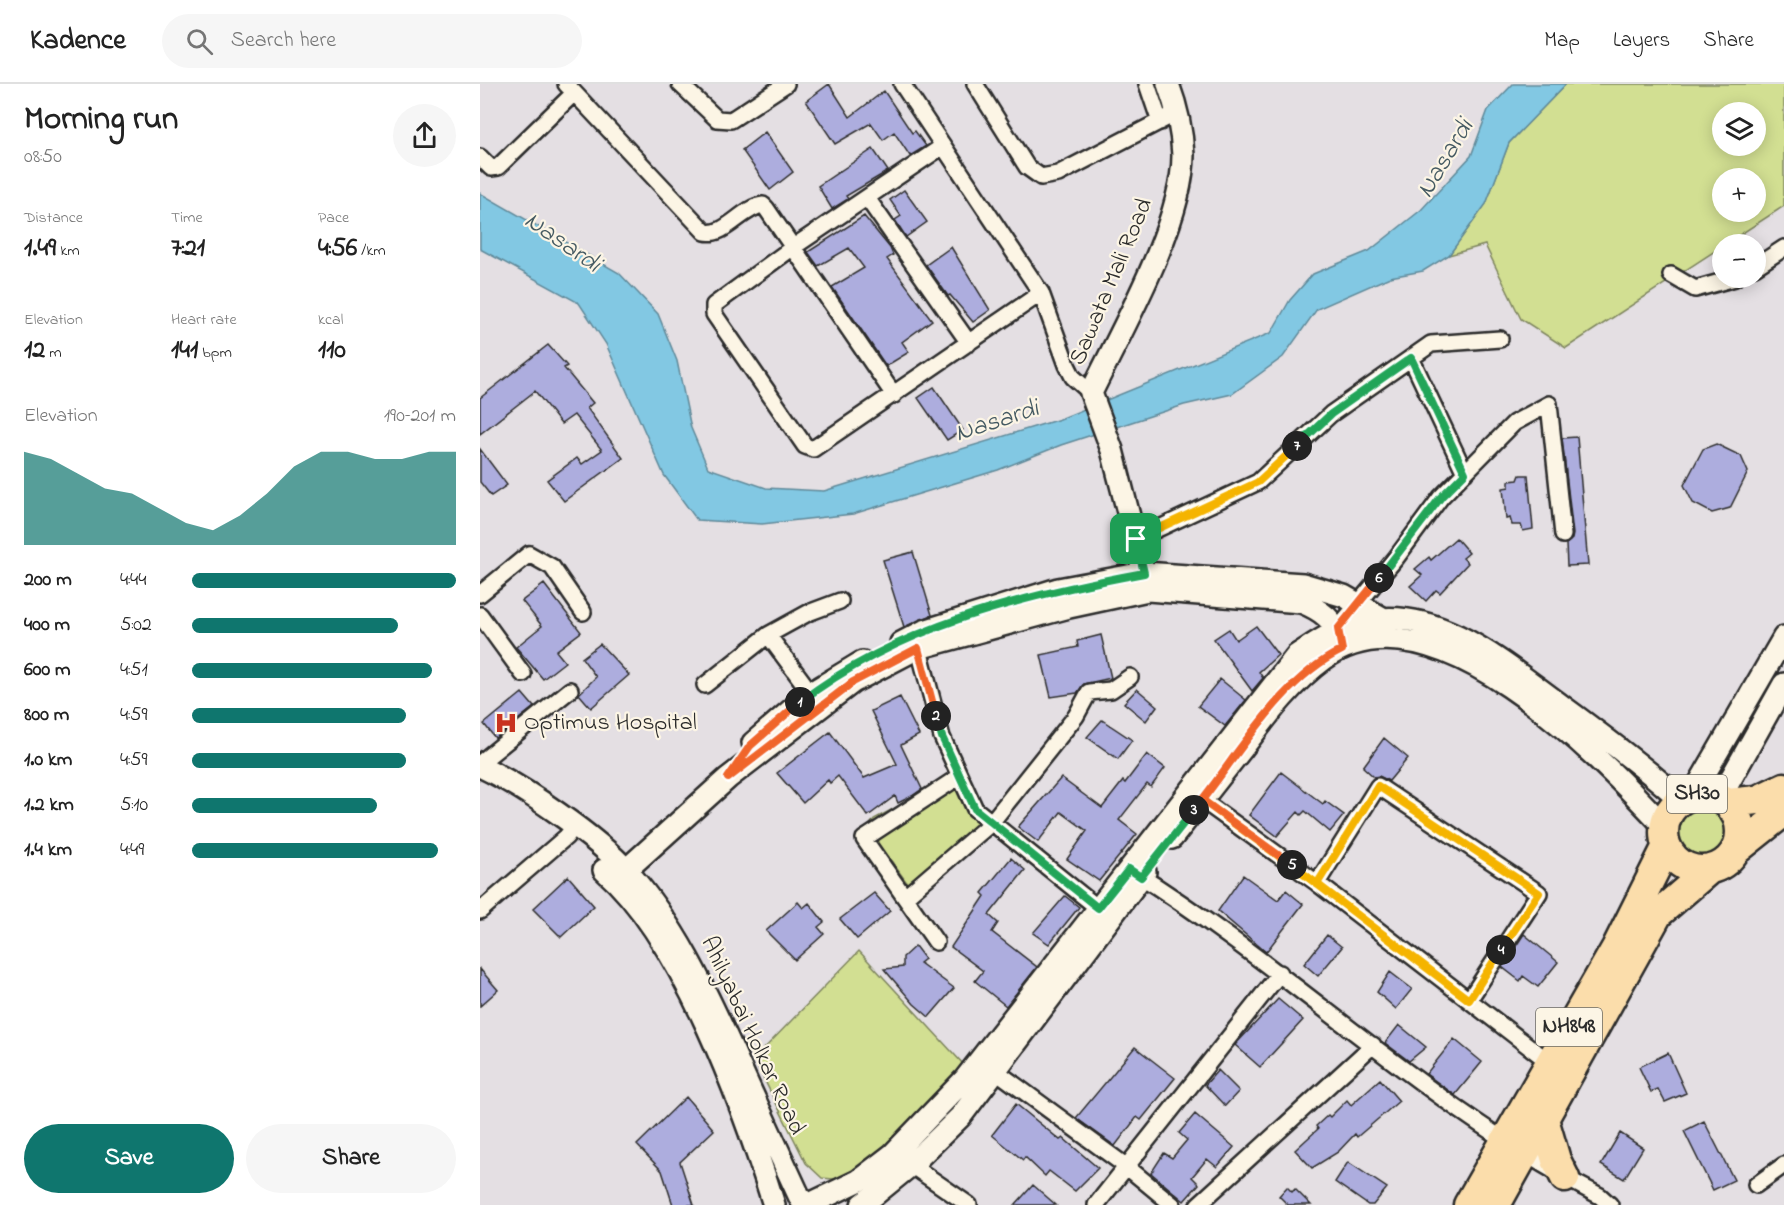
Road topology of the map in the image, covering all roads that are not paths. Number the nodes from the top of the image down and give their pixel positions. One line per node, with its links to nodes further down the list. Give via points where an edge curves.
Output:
1 (680, 84): 2 (street, via 723,121 731,120)
2 (786, 84)
3 (902, 84): 9 (street)
4 (975, 84): 8 (street, via 1027,167 1041,177 1058,174)
5 (1147, 84): 8 (street)
6 (1168, 84): 8 (main road, Sawata Mali Road)
7 (570, 88): 10 (street, via 498,167 491,168); 12 (street, via 705,232 716,231 753,207 763,205)
8 (1169, 117): 21 (main road, Sawata Mali Road, via 1183,158 1176,196 1163,238)
9 (944, 146): 11 (street); 17 (street)
10 (480, 157)
11 (867, 198): 12 (street); 19 (street)
12 (792, 248): 22 (street); 22 (street, via 714,305 714,314 809,449 817,448)
13 (1784, 248): 14 (street)
14 (1766, 260)
15 (1671, 275): 16 (street, via 1695,290)
16 (1712, 285)
17 (1041, 293): 19 (street); 21 (street, via 1073,377)
18 (1500, 339): 20 (street, via 1431,344)
19 (969, 343): 22 (street)
20 (1411, 358): 23 (street); 25 (street, via 1331,414 1258,482)
21 (1091, 393): 25 (main road, via 1112,450)
22 (894, 395)
23 (1465, 473): 24 (street, via 1514,423 1549,404); 29 (street, via 1441,497)
24 (1563, 535)
25 (1136, 539): 26 (main road)
26 (1146, 582): 29 (main road, via 1303,584); 35 (main road, via 1301,602 1321,610); 36 (main road, via 1069,607)
27 (480, 594): 30 (street, via 530,554 552,567)
28 (840, 601): 33 (street)
29 (1358, 603): 32 (main road); 35 (street)
30 (583, 612)
31 (480, 615): 37 (street)
32 (1386, 620): 35 (main road, via 1367,620); 48 (main road, via 1435,628 1496,658 1638,762)
33 (768, 635): 40 (street); 42 (street)
34 (1784, 637): 48 (main road)
35 (1340, 640): 49 (main road, via 1326,658 1288,688); 53 (main road, via 1399,640 1462,659 1495,676 1588,748); 56 (main road, via 1297,655)
36 (916, 642): 42 (main road, via 845,671); 44 (street, via 942,737); 45 (main road, via 853,682)
37 (523, 674)
38 (1130, 677): 51 (street, via 1112,690 1089,692 1076,716)
39 (1784, 684): 48 (main road)
40 (705, 685)
41 (570, 690): 43 (street)
42 (811, 693): 45 (main road, via 750,746)
43 (480, 764): 52 (main road, Ahilyabai Holkar Road)
44 (960, 776): 51 (street, via 975,809); 59 (street, via 864,839)
45 (728, 778): 57 (main road)
46 (480, 781): 52 (main road, Ahilyabai Holkar Road)
47 (1784, 787): 48 (highway, via 1757,800)
48 (1706, 799): 53 (highway, SH30, via 1668,814); 54 (highway, SH30, via 1737,816 1741,829)
49 (1202, 800): 56 (main road); 58 (street)
50 (1781, 820): 54 (highway)
51 (990, 824): 59 (street); 60 (street)
52 (570, 831): 57 (main road, Ahilyabai Holkar Road); 61 (street)
53 (1665, 837): 55 (highway, SH30, via 1681,864); 66 (highway, NH848, via 1616,948)
54 (1735, 851): 55 (highway)
55 (1709, 870): 68 (highway, NH848, via 1658,914)
56 (1135, 873): 60 (main road); 63 (street); 67 (main road)
57 (620, 875): 75 (main road, Ahilyabai Holkar Road, via 680,941); 76 (main road, Ahilyabai Holkar Road, via 705,1025 753,1137)
58 (1317, 884): 64 (street); 64 (street, via 1378,786 1539,893)
59 (905, 897): 62 (street)
60 (1098, 908): 75 (main road, via 966,1079 894,1154 858,1181)
61 (480, 911)
62 (936, 942)
63 (1280, 973): 65 (street); 72 (street)
64 (1469, 1000): 66 (street)
65 (1373, 1046): 69 (street); 81 (street)
66 (1549, 1062): 69 (highway, NH848)
67 (996, 1071): 70 (main road, via 961,1116); 72 (street)
68 (1544, 1119): 69 (highway, NH848); 73 (highway)
69 (1515, 1147): 73 (street); 82 (highway, NH848); 83 (highway, NH848)
70 (910, 1165): 77 (main road); 78 (street)
71 (1784, 1165): 74 (street)
72 (1127, 1167): 79 (street); 80 (street)
73 (1565, 1178): 84 (street)
74 (1756, 1185)
75 (807, 1203): 76 (main road, via 791,1200)
76 (776, 1205)
77 (862, 1205)
78 (969, 1205)
79 (1096, 1205)
80 (1173, 1205)
81 (1198, 1205)
82 (1468, 1205)
83 (1496, 1205)
84 (1610, 1205)

